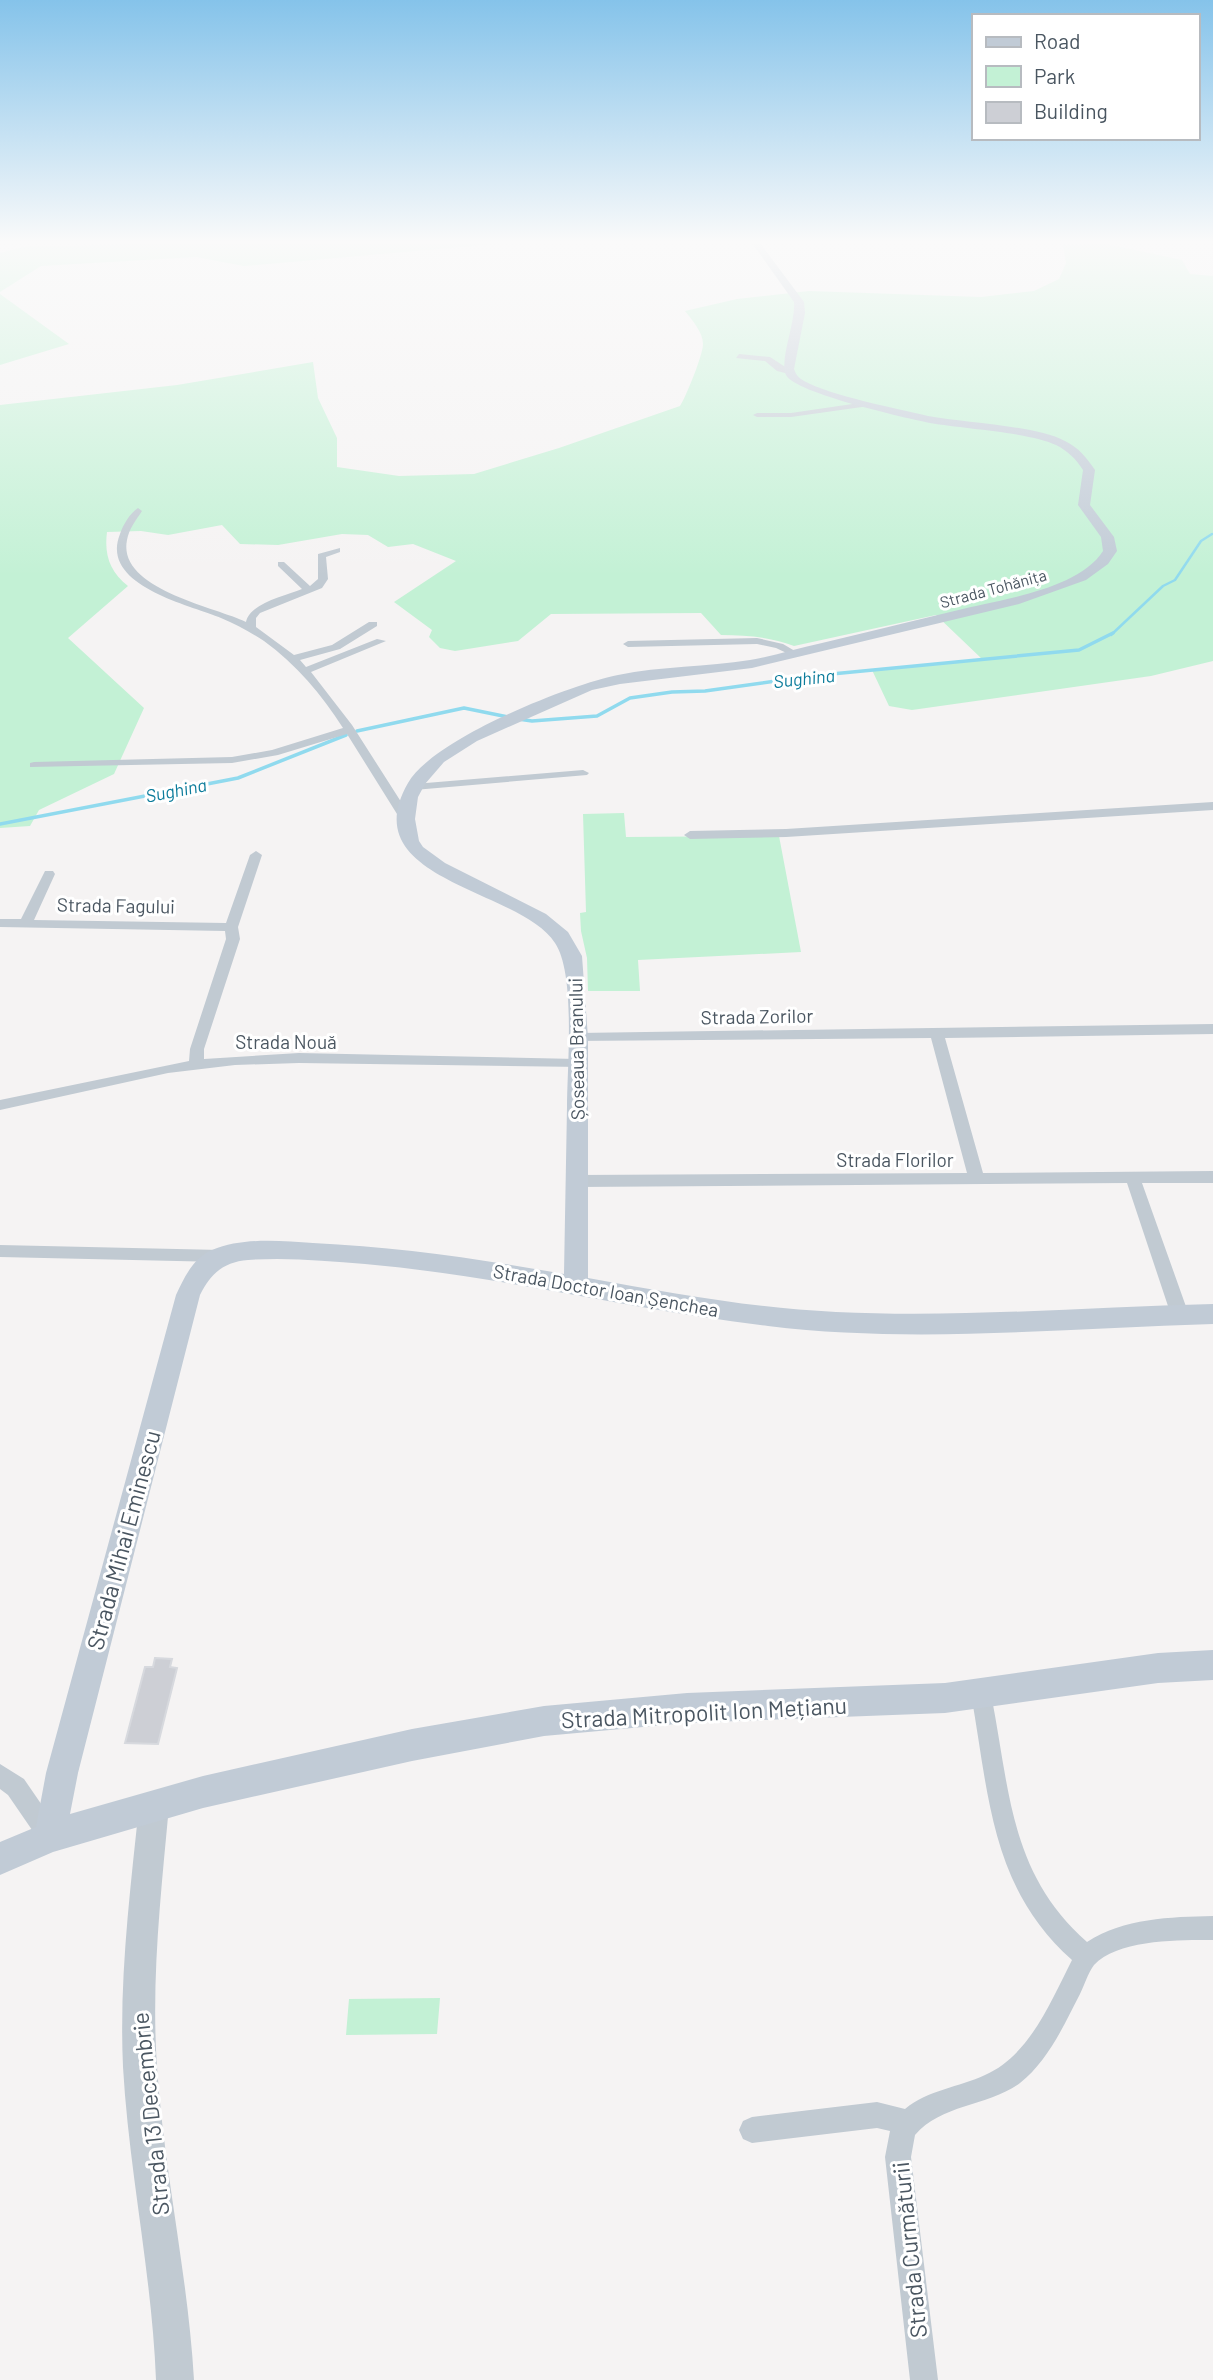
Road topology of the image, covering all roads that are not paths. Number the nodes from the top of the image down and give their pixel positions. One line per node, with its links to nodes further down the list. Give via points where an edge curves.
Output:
1 (792, 354): 3 (main road)
2 (739, 356): 3 (street, via 767,359)
3 (789, 372): 4 (main road, Strada Tohănița, via 807,387)
4 (866, 404): 5 (street); 14 (main road, Strada Tohănița, via 1066,445 1089,470 1084,505 1107,537 1110,551 1093,570 1056,588)
5 (757, 415)
6 (138, 511): 11 (street, Șoseaua Branului, via 120,542 121,554 134,575 157,591)
7 (337, 550): 9 (street, via 321,556 323,579)
8 (281, 564): 9 (street)
9 (309, 591): 11 (street, via 257,611)
10 (373, 624): 15 (street, via 336,647)
11 (251, 628): 15 (street, Șoseaua Branului)
12 (381, 641): 16 (street)
13 (628, 644): 14 (street, via 757,641)
14 (795, 654): 20 (main road, via 725,668 604,682 570,693 471,738 438,759)
15 (293, 659): 16 (street, Șoseaua Branului)
16 (304, 671): 17 (street, Șoseaua Branului, via 334,704)
17 (349, 730): 18 (street, via 232,760); 22 (street, Șoseaua Branului)
18 (34, 765)
19 (583, 773): 20 (street)
20 (414, 787): 22 (main road)
21 (1213, 806): 23 (street)
22 (406, 819): 31 (main road, Șoseaua Branului, via 410,841 426,859 532,914 561,936 575,968)
23 (690, 835)
24 (256, 855): 28 (street)
25 (49, 874): 27 (street)
26 (0, 923): 27 (street, Strada Fagului)
27 (26, 923): 28 (street, Strada Fagului)
28 (231, 927): 32 (street, via 233,939)
29 (1213, 1029): 30 (street, Strada Zorilor)
30 (937, 1034): 31 (street, Strada Zorilor); 37 (street)
31 (578, 1038): 33 (main road, Șoseaua Branului)
32 (196, 1064): 33 (street, Strada Nouă, via 299,1058); 34 (street, Strada Nouă)
33 (578, 1064): 38 (main road, Șoseaua Branului)
34 (0, 1105)
35 (1213, 1177): 36 (street, Strada Florilor)
36 (1133, 1179): 37 (street, Strada Florilor); 43 (street)
37 (977, 1180): 38 (street, Strada Florilor)
38 (577, 1181): 41 (main road, Șoseaua Branului)
39 (0, 1251): 40 (street, Strada Doctor Ioan Șenchea)
40 (221, 1256): 41 (main road, Strada Doctor Ioan Șenchea, via 274,1251 399,1257); 48 (main road, Strada Mihai Eminescu, via 200,1273 188,1296 62,1773)
41 (576, 1284): 43 (main road, Strada Doctor Ioan Șenchea, via 741,1313 837,1322)
42 (1213, 1314): 43 (main road, Strada Doctor Ioan Șenchea)
43 (1180, 1315)
44 (1213, 1665): 45 (main road, Strada Mitropolit Ion Mețianu, via 1158,1668)
45 (981, 1694): 47 (main road, Strada Mitropolit Ion Mețianu, via 687,1708 544,1721 412,1745); 51 (street, via 1006,1825 1024,1883 1055,1929)
46 (0, 1775): 48 (street, via 16,1787)
47 (154, 1807): 48 (main road, Strada Mitropolit Ion Mețianu); 54 (street, Strada 13 Decembrie, via 138,2030 171,2305)
48 (50, 1837): 49 (main road, Strada Mitropolit Ion Mețianu)
49 (0, 1858)
50 (1213, 1928): 51 (street, via 1125,1937)
51 (1086, 1957): 52 (street, via 1036,2047 1019,2068 998,2083)
52 (908, 2122): 53 (street, via 877,2115); 55 (street, Strada Curmăturii, via 900,2136 898,2157)
53 (752, 2130)
54 (175, 2380)
55 (924, 2380)

